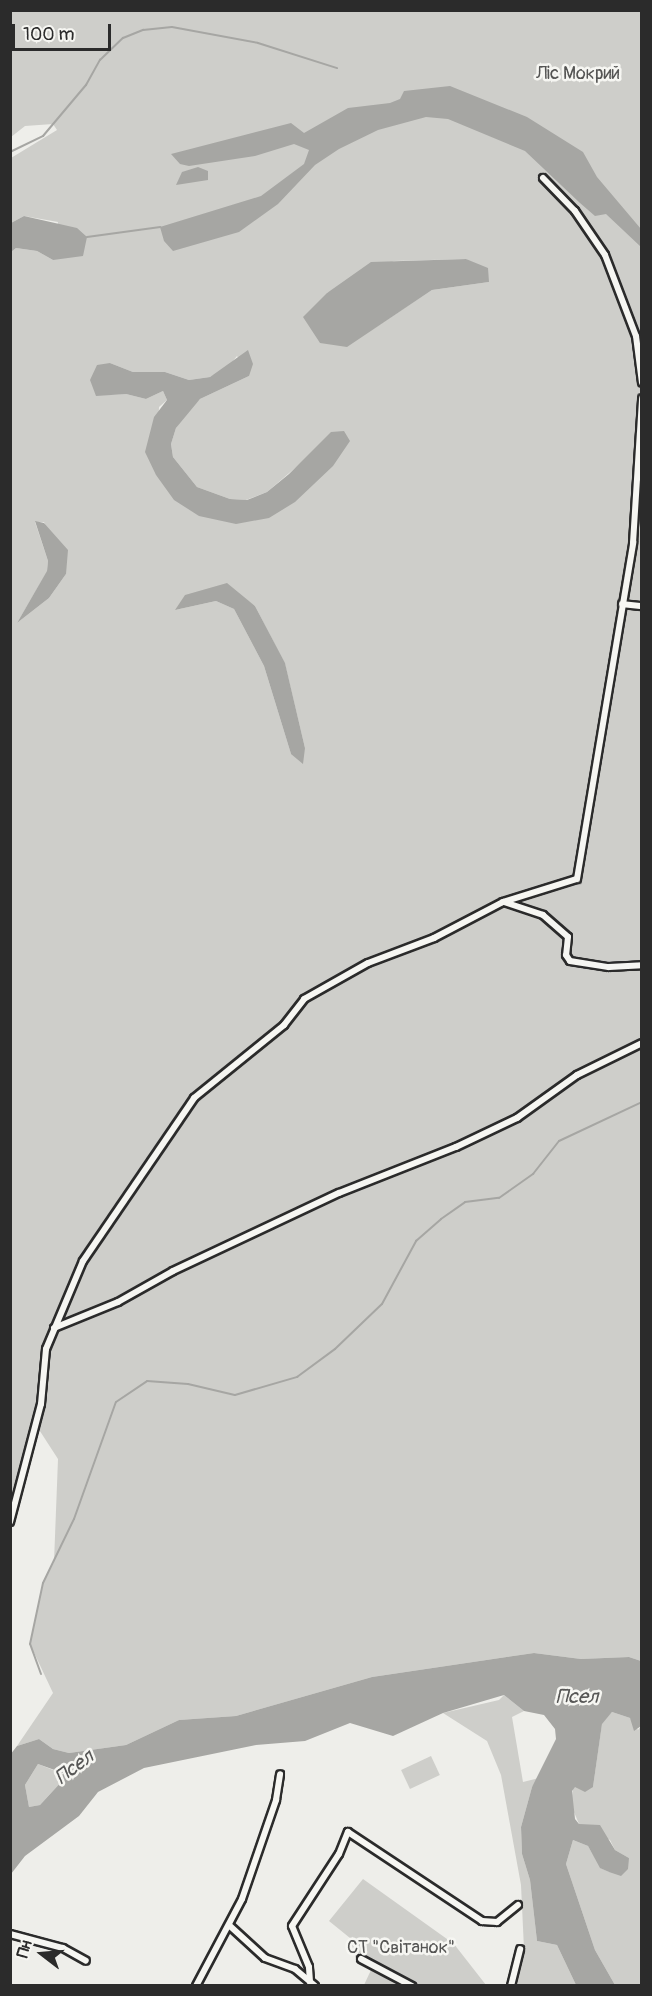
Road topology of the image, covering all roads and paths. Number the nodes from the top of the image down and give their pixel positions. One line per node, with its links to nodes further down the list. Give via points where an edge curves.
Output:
1 (543, 178): 2 (street, via 575,211 605,255 636,336)
2 (642, 383)
3 (642, 398): 4 (street, via 633,543)
4 (622, 604): 5 (street); 6 (street, via 577,879)
5 (642, 606)
6 (503, 902): 7 (street, via 543,915 568,937 566,955 570,961 609,967); 9 (street, via 434,938 368,963 304,999 284,1025 194,1098 83,1261)
7 (642, 965)
8 (642, 1043): 9 (street, via 577,1075 506,1123 339,1193 173,1271 118,1302)
9 (54, 1328): 10 (street, via 46,1349 40,1404)
10 (10, 1522)
11 (280, 1774): 13 (street, via 276,1800)
12 (518, 1905): 18 (street, via 497,1922 482,1921 348,1832 339,1854 292,1926)
13 (230, 1926): 18 (street, via 265,1959 295,1969); 19 (street)
14 (10, 1934): 17 (street, via 63,1948)
15 (520, 1949): 21 (street)
16 (361, 1959): 20 (street)
17 (86, 1961)
18 (313, 1984)
19 (196, 1986)
20 (412, 1986)
21 (511, 1986)

